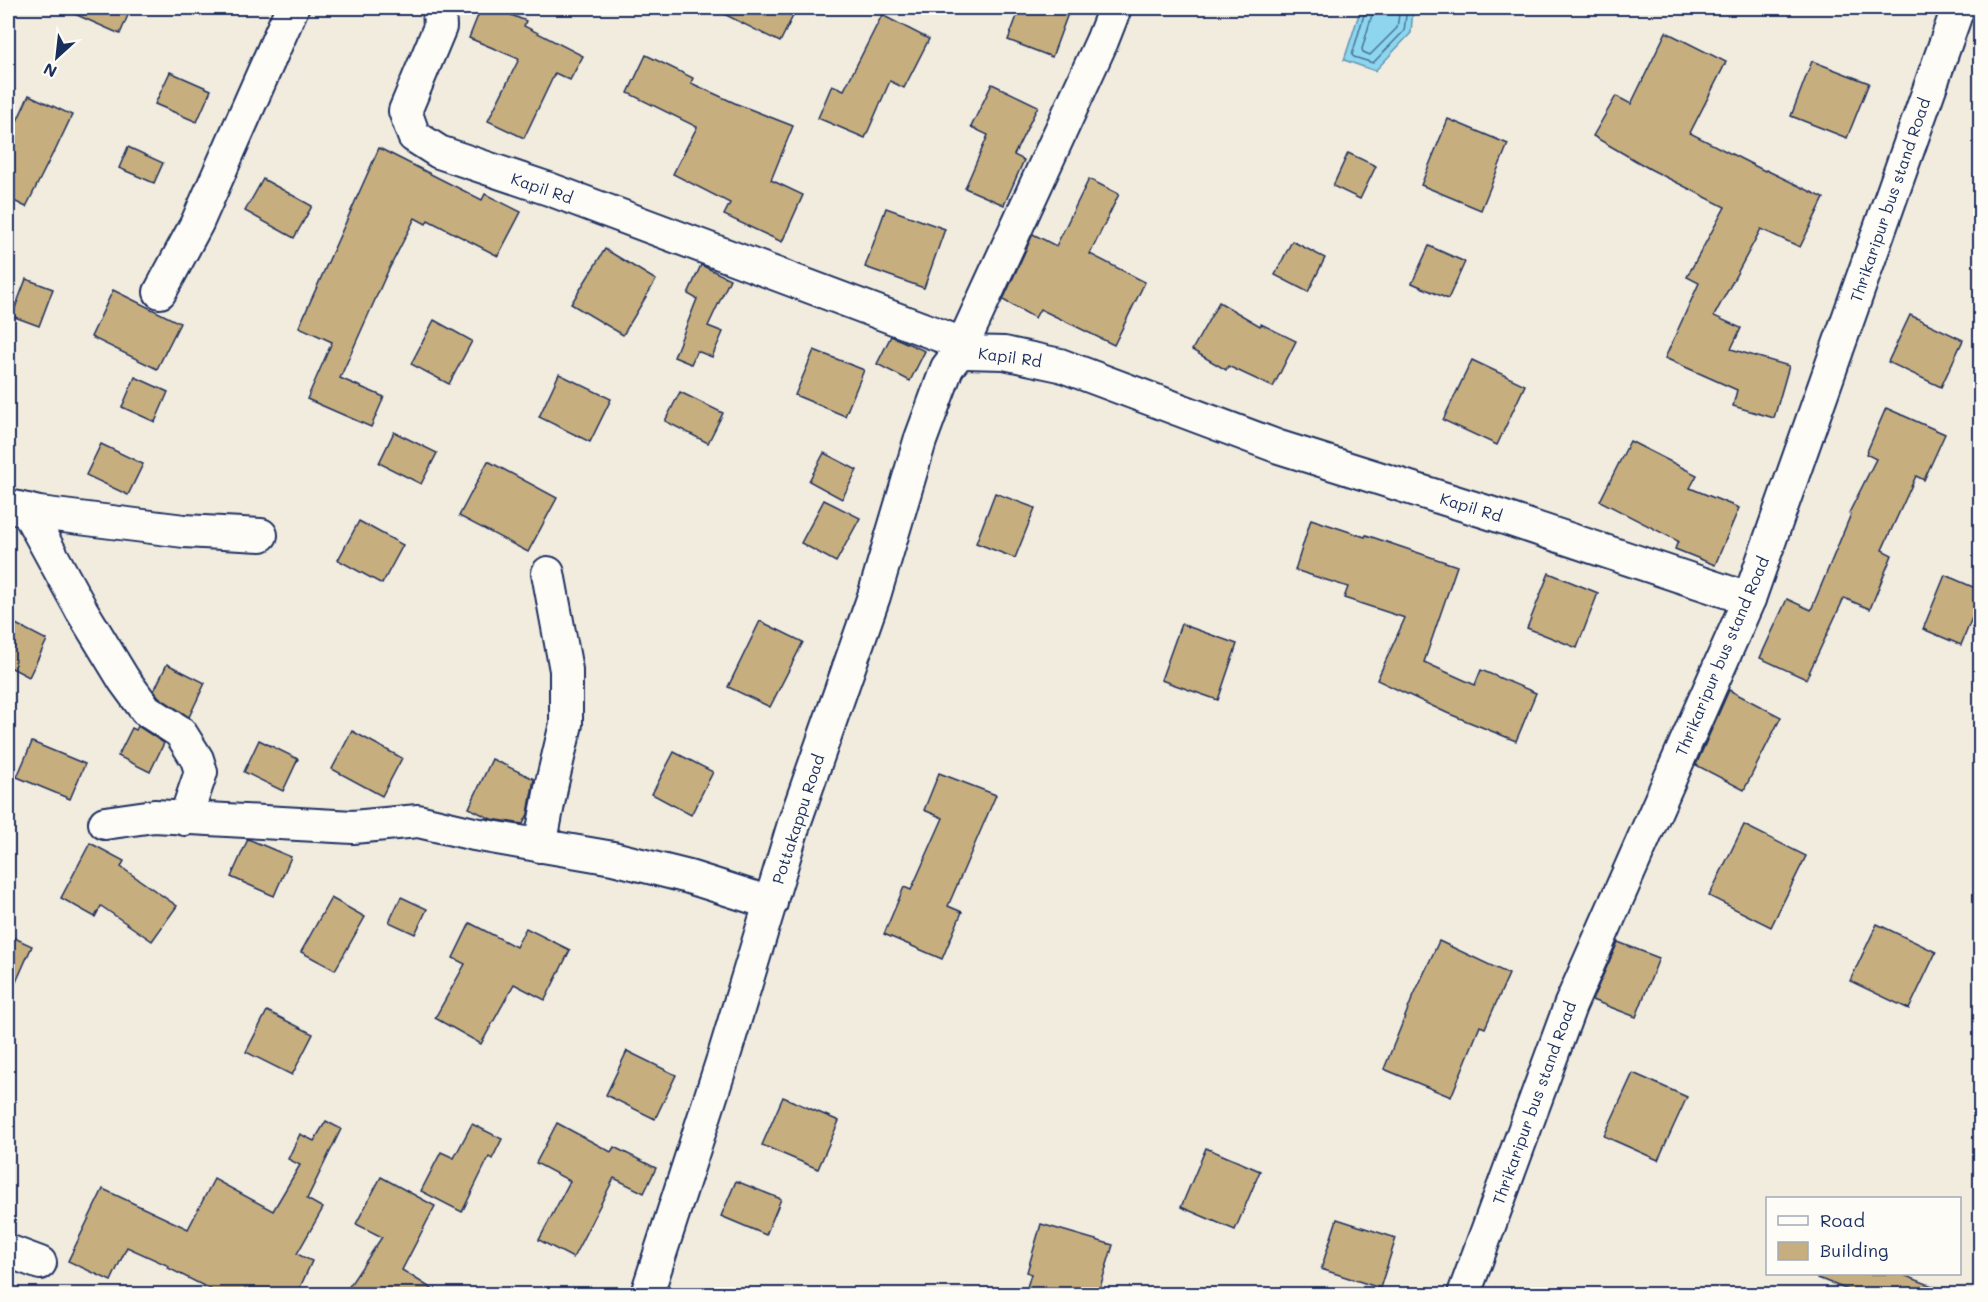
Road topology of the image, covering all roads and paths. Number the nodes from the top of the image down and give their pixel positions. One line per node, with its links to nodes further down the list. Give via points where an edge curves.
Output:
1 (292, 8): 5 (street, via 197,223)
2 (439, 8): 6 (street, Kapil Rd, via 440,27 405,111 414,136 439,152 549,189)
3 (1115, 8): 6 (street, Pottakappu Road)
4 (1958, 8): 10 (street, Thrikaripur bus stand Road)
5 (160, 292)
6 (963, 348): 10 (street, Kapil Rd, via 1060,365 1279,447); 14 (street, Pottakappu Road, via 947,368 920,441 874,596 794,824)
7 (17, 508): 8 (street, via 184,531); 11 (street, via 124,680 146,710 180,732 197,759 201,772)
8 (261, 535)
9 (548, 573): 13 (street, via 566,670 566,724)
10 (1749, 599): 18 (street, Thrikaripur bus stand Road, via 1570,1006)
11 (185, 819): 12 (street, via 154,816); 13 (street, via 352,827 418,821)
12 (105, 824)
13 (540, 846): 14 (street, via 613,858)
14 (771, 903): 17 (street, Pottakappu Road)
15 (8, 1251): 16 (street)
16 (40, 1263)
17 (647, 1294)
18 (1464, 1294)

